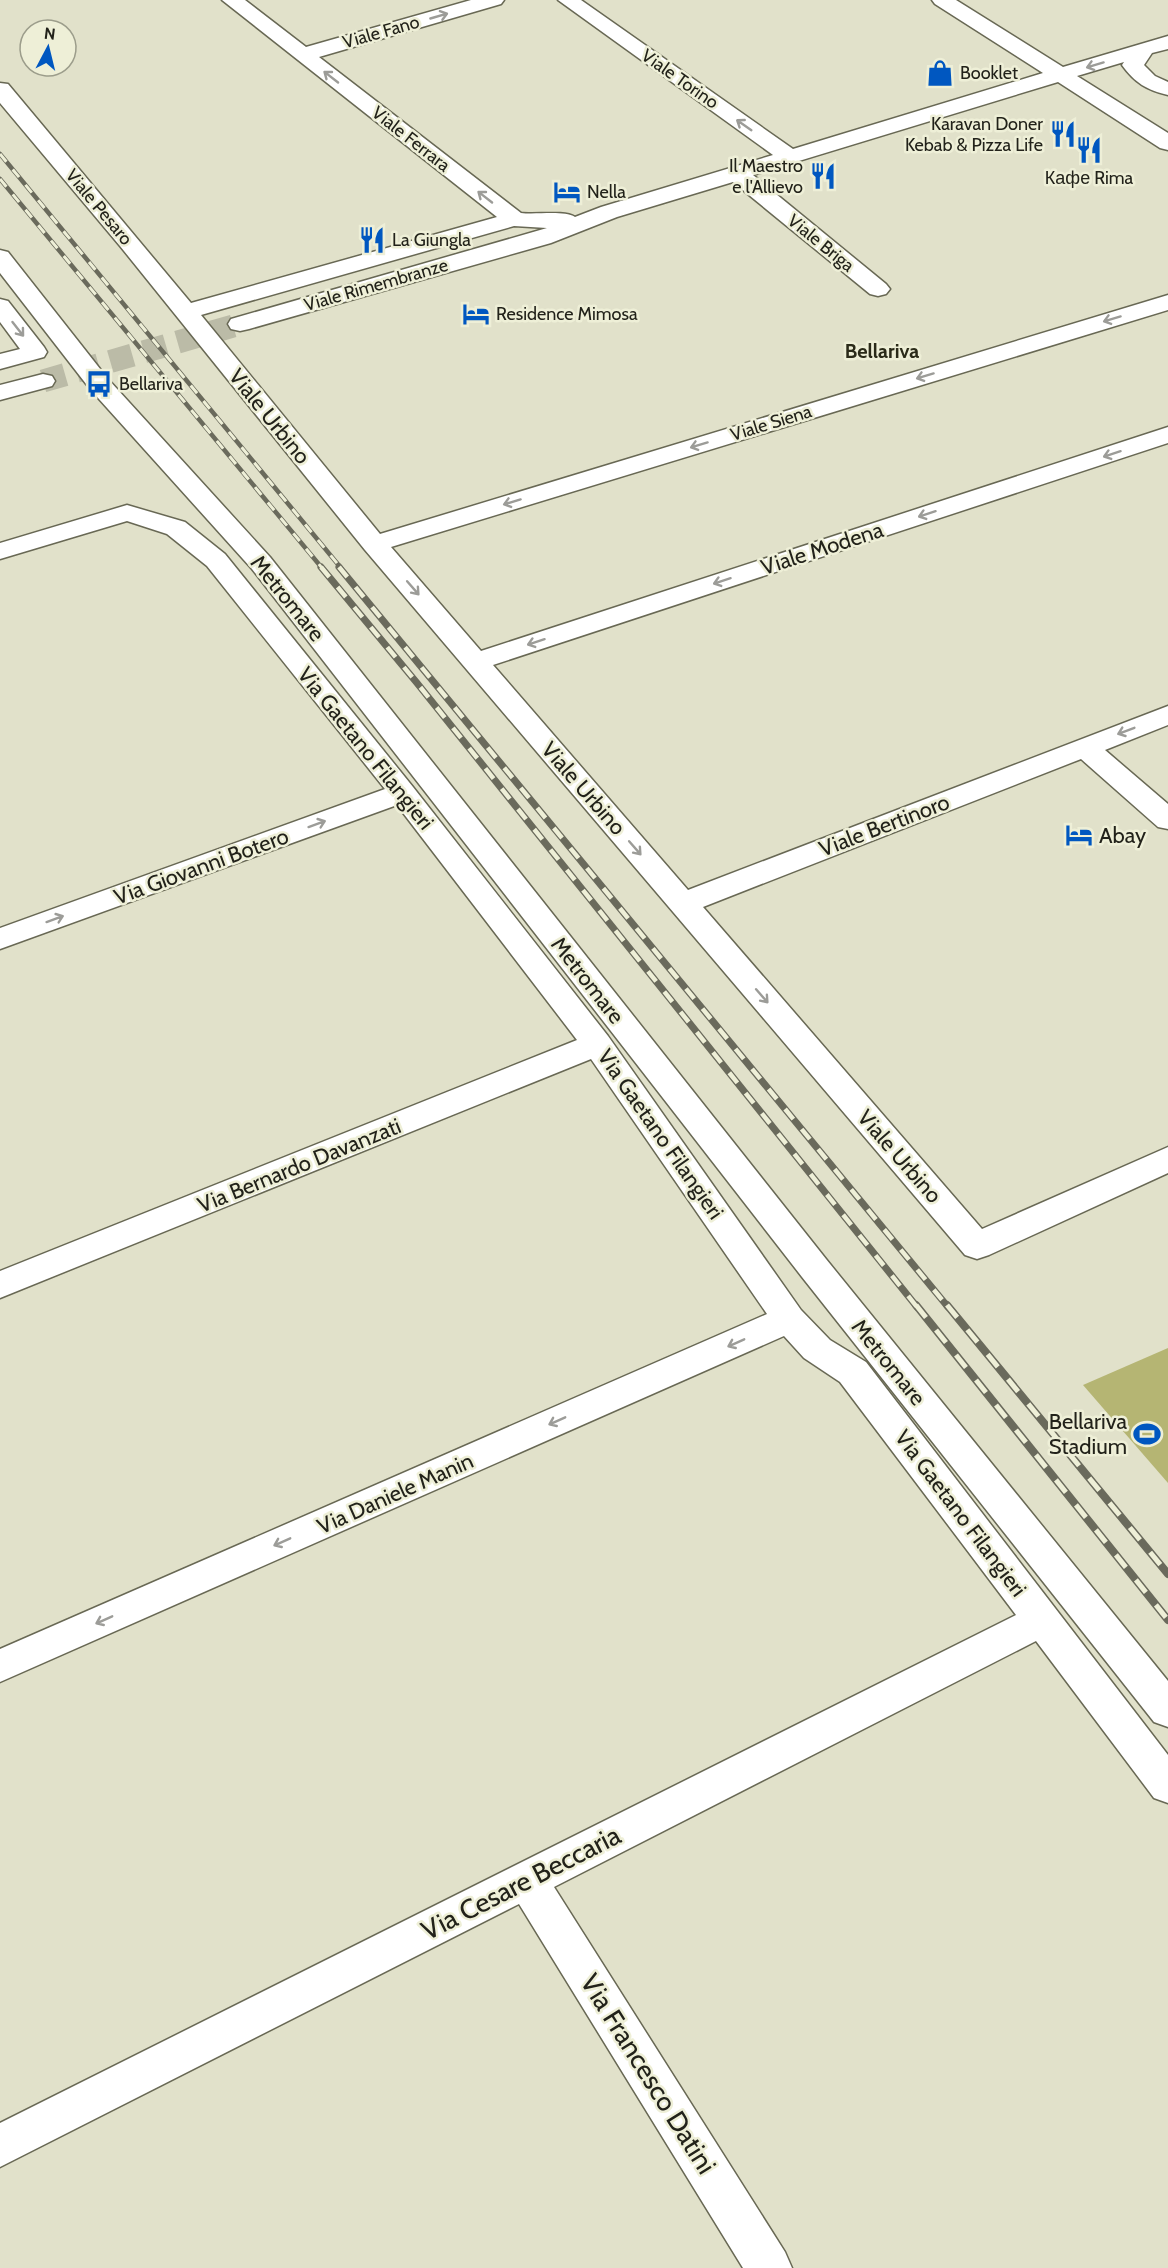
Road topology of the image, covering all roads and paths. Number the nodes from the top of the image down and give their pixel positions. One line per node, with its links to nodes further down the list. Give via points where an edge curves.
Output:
1 (232, 0): 7 (street, Viale Ferrara)
2 (494, 0): 7 (street, Viale Fano, one-way to 2)
3 (568, 0): 14 (street, Viale Torino, one-way to 3)
4 (942, 0): 8 (street)
5 (1168, 42): 6 (street, Viale Rimembranze)
6 (1145, 49): 8 (street, Viale Rimembranze, one-way to 8); 10 (street, via 1133,65 1140,76)
7 (302, 55): 16 (street, Viale Ferrara, one-way to 7, via 559,222 514,219)
8 (1061, 75): 12 (street); 14 (street, Viale Rimembranze)
9 (0, 89): 24 (street, Viale Pesaro)
10 (1168, 89)
11 (1158, 116): 12 (street)
12 (1136, 123): 13 (street)
13 (1168, 143)
14 (792, 158): 15 (street, Viale Rimembranze)
15 (737, 174): 16 (street, Viale Rimembranze); 20 (street, Viale Briga)
16 (609, 212): 23 (street, Viale Rimembranze, via 543,238)
17 (506, 222): 24 (street)
18 (540, 245): 24 (street)
19 (0, 257): 44 (street, Metromare, via 99,384 261,563 806,1258)
20 (878, 289)
21 (1168, 302): 29 (street, Viale Siena, one-way to 29)
22 (0, 306): 25 (street, one-way to 25, via 35,352)
23 (240, 324)
24 (196, 326): 29 (street, Viale Urbino)
25 (0, 362)
26 (44, 381): 27 (street)
27 (0, 393)
28 (1168, 435): 31 (street, Viale Modena, one-way to 31)
29 (374, 544): 31 (street, Viale Urbino, one-way to 31)
30 (0, 551): 34 (street, Via Gaetano Filangieri, via 127,513 176,528 216,560)
31 (475, 662): 36 (street, Viale Urbino, one-way to 36)
32 (1168, 715): 33 (street, Viale Bertinoro, one-way to 33)
33 (1085, 747): 35 (street); 36 (street, Viale Bertinoro)
34 (403, 793): 37 (street, Via Giovanni Botero, one-way to 34); 38 (street, Via Gaetano Filangieri)
35 (1168, 820)
36 (683, 903): 39 (street, Viale Urbino, one-way to 39, via 977,1246)
37 (0, 939)
38 (597, 1044): 40 (street, Via Bernardo Davanzati); 41 (street, Via Gaetano Filangieri)
39 (1168, 1160)
40 (0, 1286)
41 (789, 1319): 42 (street, Via Gaetano Filangieri, via 817,1348 853,1372); 43 (street, Via Daniele Manin, one-way to 43)
42 (1042, 1620): 45 (street, Via Gaetano Filangieri); 46 (street, Via Cesare Beccaria)
43 (0, 1666)
44 (1168, 1710)
45 (1168, 1786)
46 (527, 1880): 47 (street, Via Cesare Beccaria); 48 (street, Via Francesco Datini)
47 (0, 2146)
48 (769, 2268)

